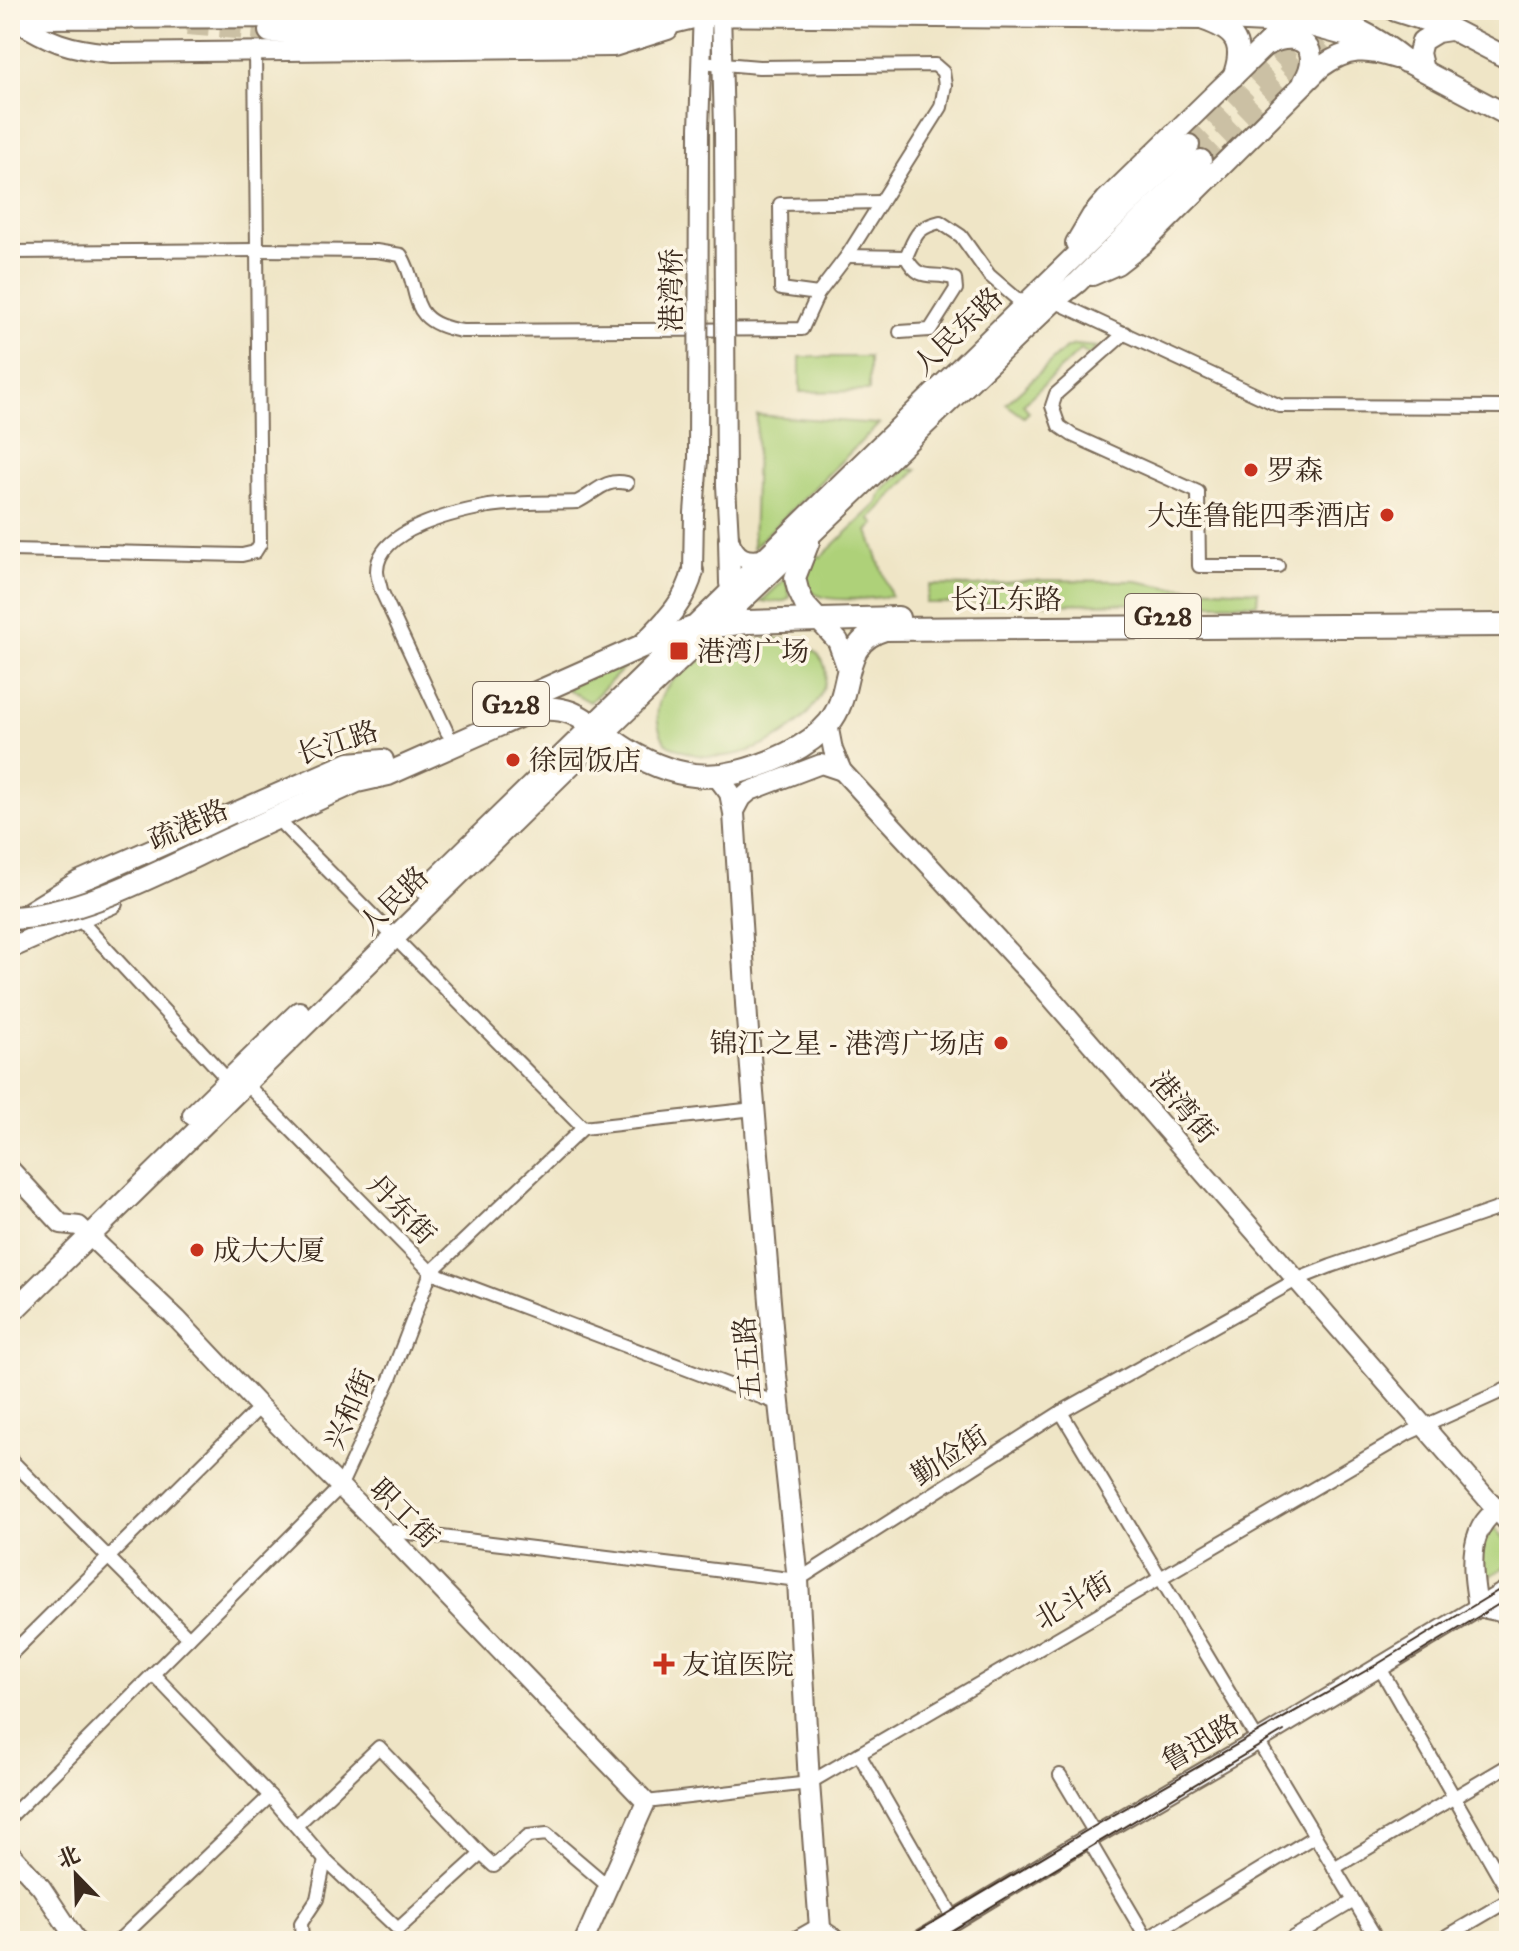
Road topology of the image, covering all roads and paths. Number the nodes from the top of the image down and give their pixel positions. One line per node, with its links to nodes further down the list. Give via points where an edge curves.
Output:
1 (1396, 10): 7 (highway)
2 (1415, 10): 7 (main road)
3 (709, 14): 5 (main road); 6 (main road); 8 (highway, via 656,26 579,32); 10 (main road, via 614,47); 12 (main road, 港湾桥); 13 (main road, 港湾桥)
4 (1295, 17): 6 (main road); 9 (main road); 14 (highway, via 1356,28)
5 (12, 19): 10 (main road, via 77,50)
6 (1204, 20): 15 (main road, via 1225,27 1233,36 1238,57)
7 (1440, 21): 11 (main road); 14 (main road, via 1437,32 1422,41)
8 (270, 31)
9 (1265, 46): 15 (main road); 16 (main road, via 1294,37 1310,52 1312,62)
10 (255, 52): 19 (street)
11 (1509, 59)
12 (700, 62): 13 (street); 37 (main road, 港湾桥, bridge)
13 (723, 63): 18 (street, via 935,65 943,72 941,107); 33 (main road, 港湾桥, bridge)
14 (1414, 65): 16 (main road, via 1373,50 1348,51 1321,67); 17 (main road)
15 (1233, 77): 23 (main road, via 1106,200)
16 (1297, 92): 24 (main road, via 1144,243 1117,264)
17 (1509, 116)
18 (880, 202): 21 (street); 25 (street, via 780,204 781,289)
19 (257, 250): 20 (street); 25 (street, via 401,255 424,315 441,327 462,331 802,329); 34 (street, via 261,522 255,552)
20 (10, 252)
21 (847, 256): 22 (street); 25 (street)
22 (906, 257): 26 (street, via 917,233 940,222 961,236 989,275); 28 (street, via 926,276 955,279 956,289 930,330)
23 (1066, 263): 24 (main road, 人民东路, via 1195,153); 35 (main road, 人民东路)
24 (1078, 282): 27 (main road, 人民东路)
25 (818, 294)
26 (1017, 299)
27 (1054, 301): 29 (street); 32 (main road, 人民东路)
28 (900, 332)
29 (1125, 333): 30 (street, via 1280,406); 36 (street, via 1056,394 1052,406 1059,426 1198,492 1199,566)
30 (1509, 407)
31 (627, 483): 49 (street, via 602,484 577,502 490,506 420,525 402,533 380,559 381,590)
32 (817, 528): 38 (main road, 人民路); 40 (main road, via 795,578 805,605)
33 (729, 539): 35 (main road, via 744,560); 38 (main road)
34 (10, 550)
35 (766, 558): 38 (main road, 人民路)
36 (1278, 566)
37 (693, 571): 45 (main road, via 680,605)
38 (734, 598): 41 (main road, via 743,611); 42 (main road, 人民路); 44 (main road, 人民路)
39 (1509, 613): 40 (highway, 长江东路 / G228)
40 (818, 618): 41 (highway, 长江东路 / G228); 46 (main road, via 838,641)
41 (766, 621): 42 (highway, 长江东路 / G228)
42 (716, 625): 44 (highway, 长江东路 / G228); 48 (main road, 人民路)
43 (1509, 625): 46 (highway, 长江东路 / G228, via 885,629 864,639)
44 (690, 629): 45 (highway, 长江路 / G228); 48 (main road, 人民路)
45 (640, 647): 49 (highway, 长江路 / G228)
46 (848, 669): 47 (highway, 长江东路 / G228)
47 (828, 724): 53 (main road, 港湾街); 54 (highway, G228, via 764,764)
48 (598, 729): 50 (main road, 人民路); 51 (highway, G228); 52 (highway, 长江路 / G228, via 562,709 546,707)
49 (447, 732): 52 (highway, 长江路 / G228)
50 (578, 748): 51 (main road); 60 (main road, 人民路)
51 (625, 750): 54 (highway, G228, via 667,770)
52 (385, 767): 56 (main road, via 361,791); 57 (highway, 疏港路 / G228, via 88,892); 57 (main road, 长江路, via 349,763)
53 (842, 771): 55 (main road, via 813,766 750,791); 69 (main road, 港湾街, via 1040,985)
54 (717, 776): 55 (main road, 五五路, via 730,793)
55 (734, 813): 63 (main road, 五五路)
56 (284, 826): 58 (main road); 60 (street)
57 (15, 912): 59 (main road, 长江路)
58 (78, 918): 61 (main road); 62 (street, 丹东街)
59 (10, 925)
60 (390, 932): 62 (main road, 人民路); 64 (street)
61 (10, 948)
62 (237, 1081): 67 (main road, 人民路); 68 (street, 丹东街)
63 (754, 1109): 64 (street); 73 (main road, 五五路)
64 (583, 1128): 68 (street, 兴和街)
65 (10, 1169): 67 (main road, 职工街, via 61,1224)
66 (1509, 1205): 69 (street, 勤俭街)
67 (84, 1230): 70 (main road, 人民路); 71 (main road, 人民路); 74 (main road, 职工街)
68 (431, 1272): 73 (street, 丹东街); 78 (street, 兴和街)
69 (1298, 1279): 75 (street, 勤俭街); 76 (main road, 港湾街)
70 (10, 1294)
71 (10, 1314)
72 (1509, 1388): 76 (street, 北斗街)
73 (779, 1404): 84 (main road, 五五路)
74 (260, 1407): 78 (main road, 职工街); 82 (street)
75 (1061, 1412): 83 (street); 84 (street, 勤俭街)
76 (1425, 1426): 79 (main road, 港湾街); 83 (street, 北斗街)
77 (10, 1459): 82 (street)
78 (340, 1487): 81 (main road, 职工街); 88 (street, 兴和街)
79 (1505, 1509): 80 (main road, 港湾街); 86 (main road, via 1486,1518 1476,1537)
80 (1509, 1524)
81 (384, 1530): 84 (street); 99 (main road, 职工街)
82 (110, 1558): 88 (street); 89 (street)
83 (1159, 1577): 92 (street); 93 (street, 北斗街)
84 (798, 1580): 96 (main road, 五五路)
85 (1508, 1588): 86 (main road, 鲁迅路)
86 (1478, 1607): 87 (main road); 90 (main road, 鲁迅路)
87 (1509, 1614)
88 (189, 1638): 91 (street, 兴和街)
89 (10, 1655)
90 (1380, 1668): 92 (main road, 鲁迅路); 98 (street)
91 (153, 1674): 97 (street); 100 (street, 兴和街)
92 (1257, 1741): 102 (street); 103 (main road, 鲁迅路)
93 (859, 1754): 96 (street, 北斗街); 112 (street)
94 (1509, 1765): 98 (street)
95 (1060, 1775): 103 (street)
96 (809, 1783): 99 (street, 北斗街); 113 (main road, 五五路)
97 (270, 1796): 101 (street); 116 (street)
98 (1453, 1797): 107 (street); 109 (street)
99 (646, 1802): 108 (main road)
100 (10, 1817)
101 (296, 1826): 105 (street, via 379,1747); 106 (street)
102 (1315, 1836): 107 (street); 114 (street)
103 (1092, 1837): 112 (main road, 鲁迅路); 114 (street)
104 (10, 1853): 115 (main road, via 41,1887)
105 (481, 1854): 106 (street, via 398,1929); 108 (street, via 494,1866 528,1836 547,1834)
106 (325, 1860): 117 (street, via 317,1899 301,1923)
107 (1334, 1868): 111 (street)
108 (608, 1886): 118 (main road)
109 (1509, 1893)
110 (1509, 1900): 124 (street)
111 (1354, 1901): 122 (street); 123 (street)
112 (954, 1919): 121 (main road, 鲁迅路)
113 (820, 1935): 119 (main road); 120 (main road)
114 (1146, 1940)
115 (77, 1941)
116 (118, 1941)
117 (302, 1941)
118 (584, 1941)
119 (796, 1941)
120 (838, 1941)
121 (919, 1941)
122 (1287, 1941)
123 (1378, 1941)
124 (1439, 1941)

